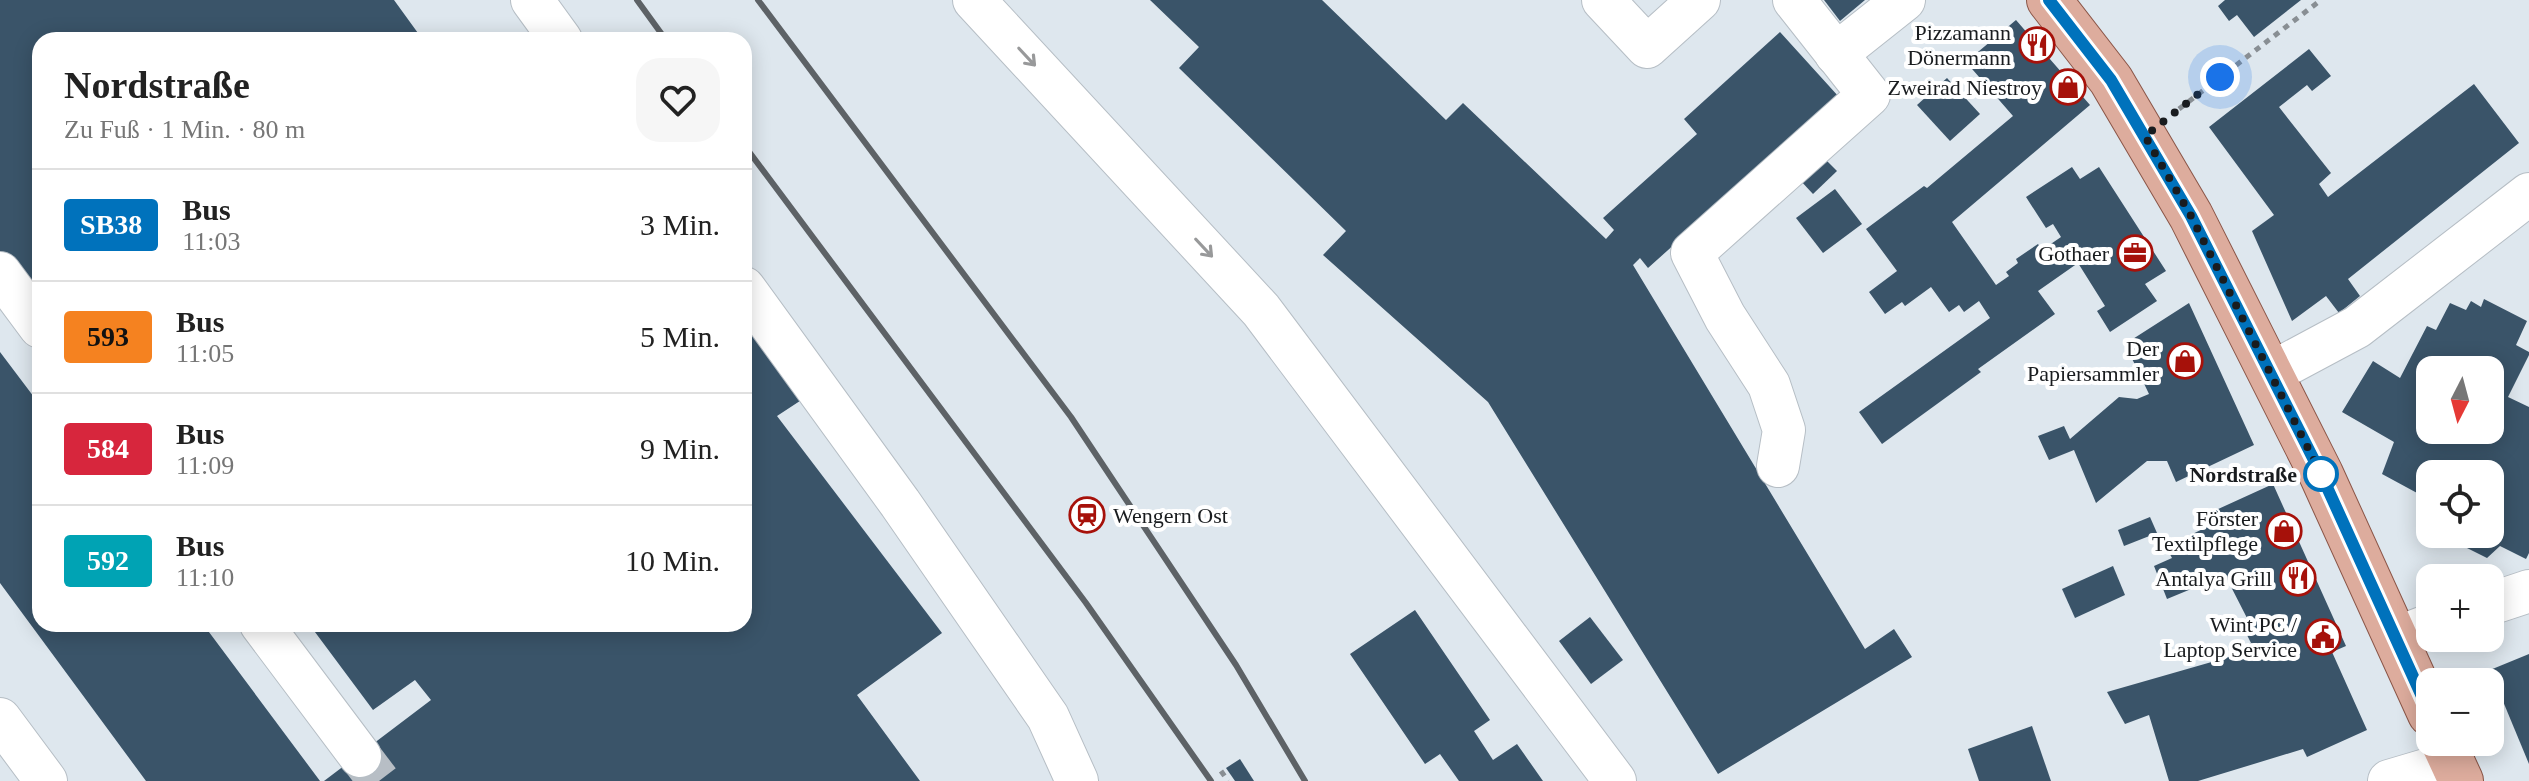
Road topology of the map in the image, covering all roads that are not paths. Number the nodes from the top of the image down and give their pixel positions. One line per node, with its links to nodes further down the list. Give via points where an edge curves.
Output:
1 (532, 0): 8 (street)
2 (974, 0): 26 (street, one-way to 26, via 1261,310)
3 (1603, 0): 4 (street, via 1647,47)
4 (1699, 0)
5 (1794, 0): 9 (street)
6 (1904, 0): 9 (street)
7 (2049, 0): 14 (main road, via 2111,80 2145,136)
8 (555, 32)
9 (1836, 54): 15 (street, via 1869,95 1692,253 1769,385 1784,430)
10 (2529, 194): 14 (street, via 2357,327)
11 (0, 273): 13 (street)
12 (752, 299): 25 (street, via 1048,717)
13 (32, 316)
14 (2271, 373): 18 (main road)
15 (1778, 466)
16 (2529, 591): 17 (street)
17 (2504, 599)
18 (2413, 631): 20 (main road)
19 (267, 632): 22 (street)
20 (2421, 668)
21 (0, 719): 24 (street)
22 (360, 756)
23 (2452, 762): 27 (street)
24 (46, 781)
25 (1077, 781)
26 (1615, 781)
27 (2389, 781)

